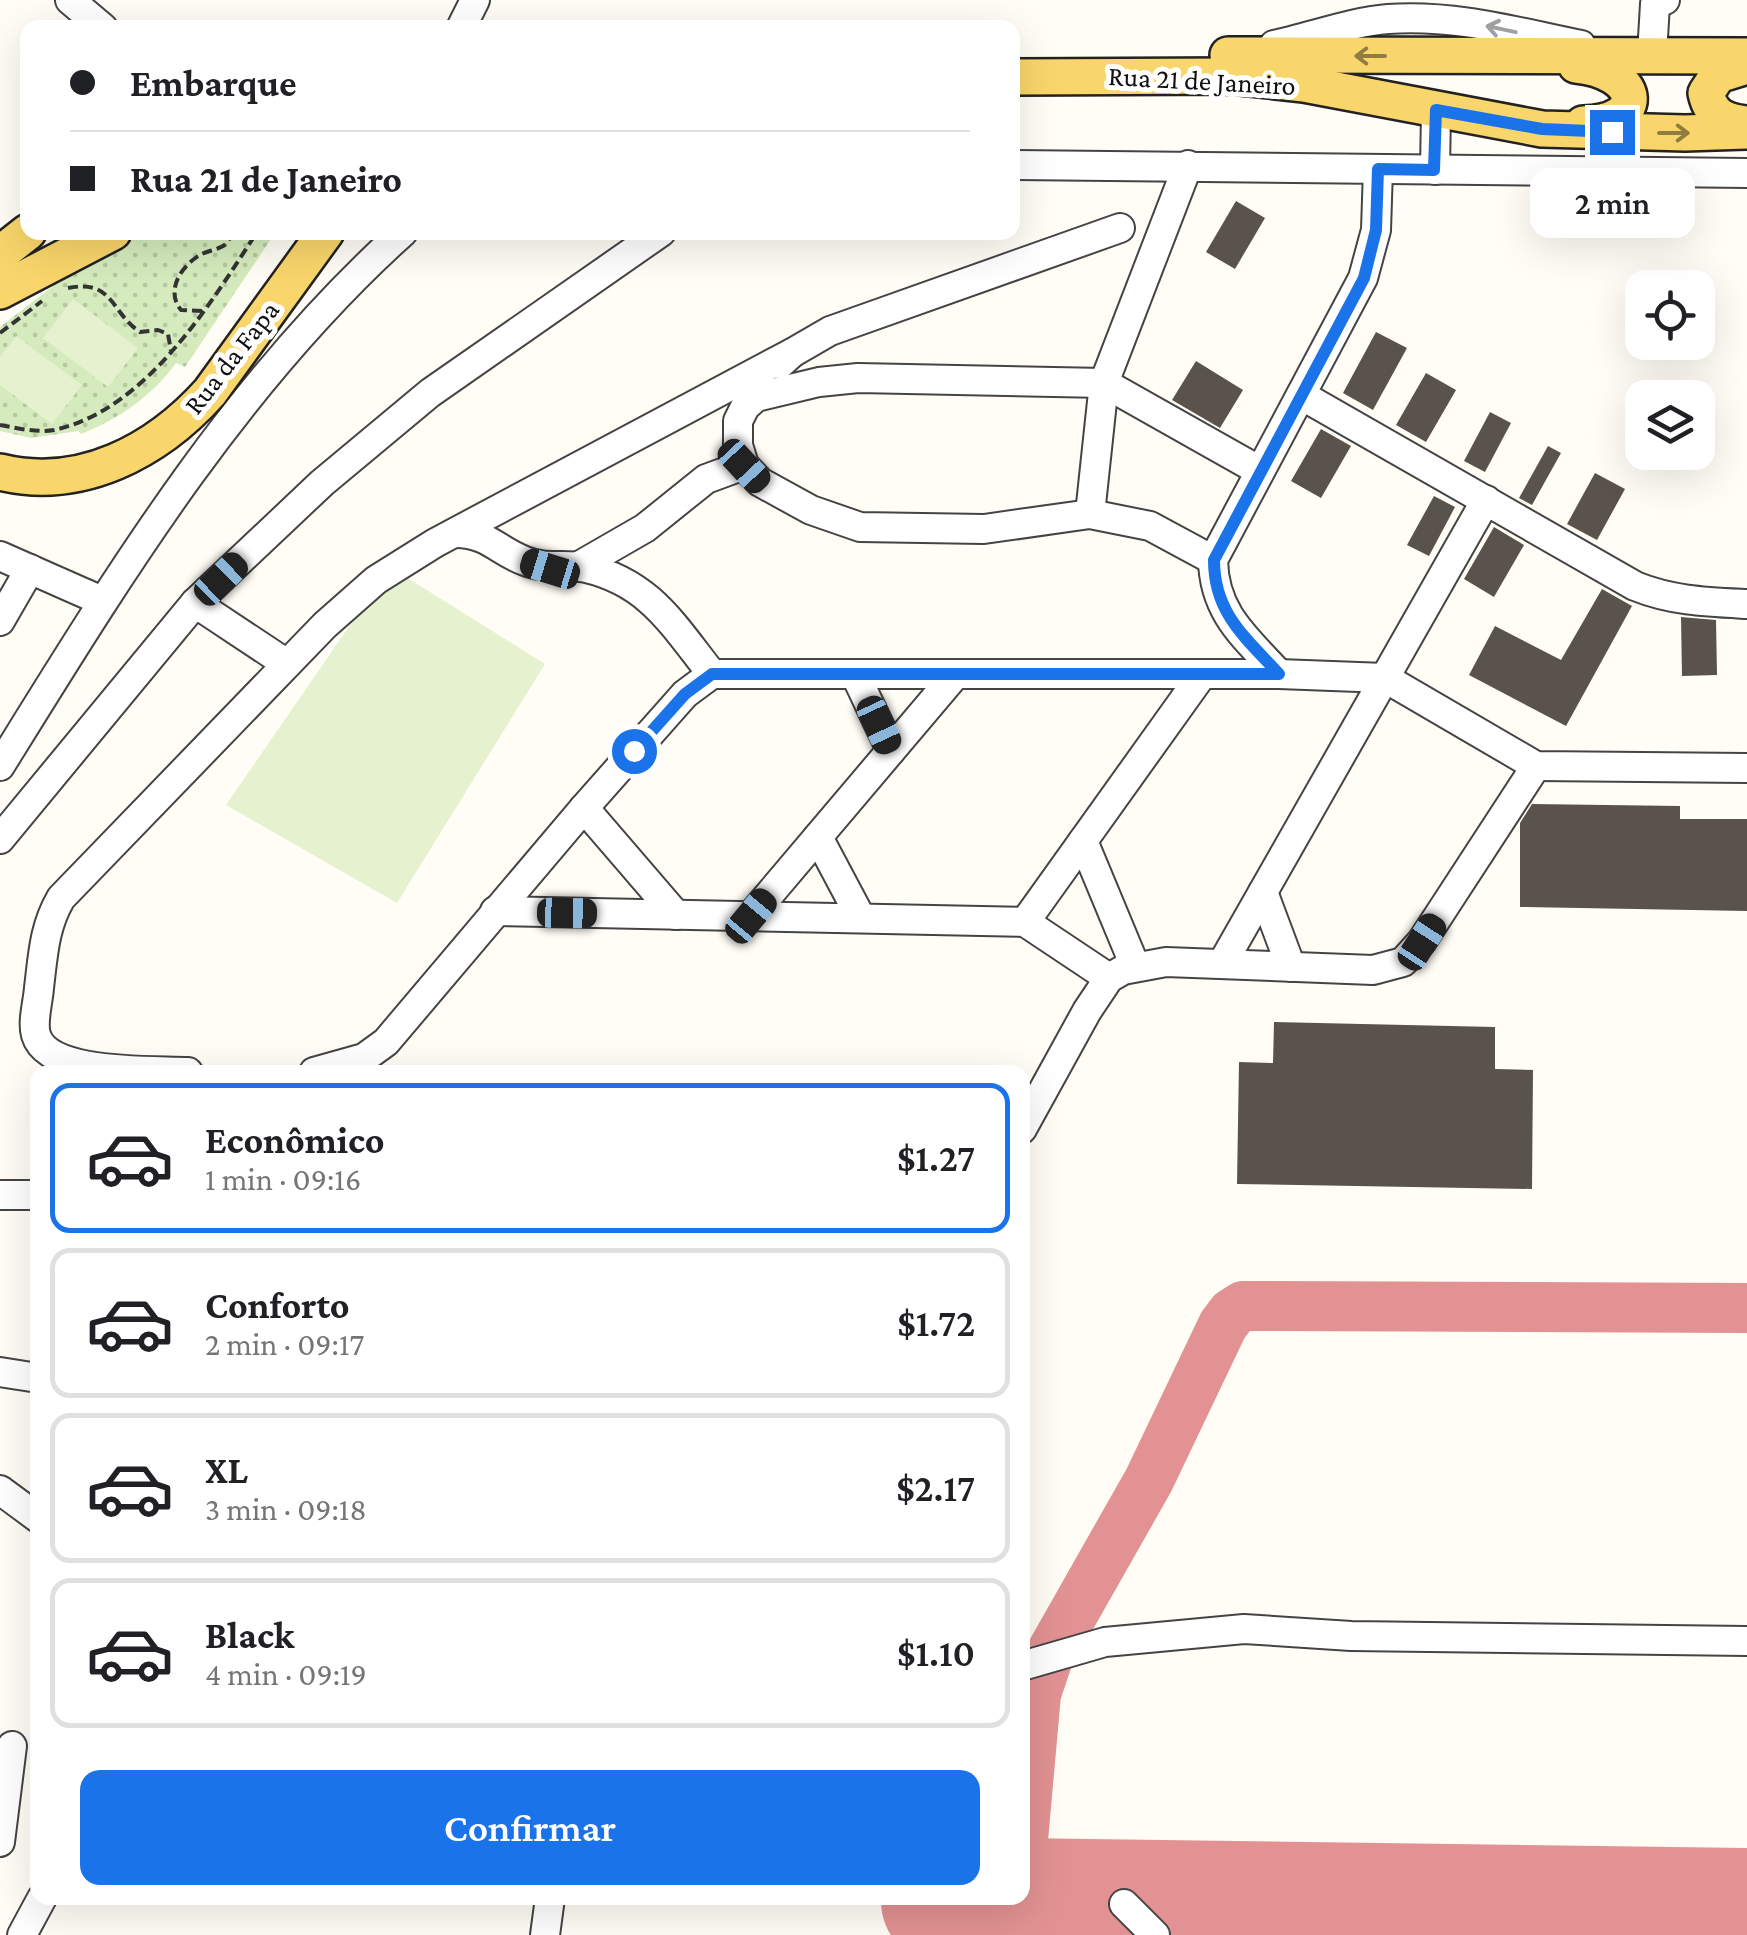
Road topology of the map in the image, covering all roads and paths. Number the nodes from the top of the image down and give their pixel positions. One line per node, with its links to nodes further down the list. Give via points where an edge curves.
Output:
1 (70, 0): 3 (street)
2 (1665, 0): 5 (street, via 1655,4)
3 (94, 20)
4 (1228, 55): 5 (street, one-way to 4, via 1470,22 1412,18 1369,21); 7 (main road, Rua 21 de Janeiro); 8 (main road, Rua 21 de Janeiro, one-way to 4)
5 (1642, 55): 6 (main road, Rua 21 de Janeiro); 8 (main road, Rua 21 de Janeiro)
6 (1747, 56)
7 (1020, 57)
8 (1468, 57): 12 (main road, via 1600,68 1626,84 1628,98 1617,118 1602,123)
9 (1747, 66): 13 (main road, via 1718,75 1706,93 1716,115)
10 (1020, 76): 11 (main road, Rua 21 de Janeiro, via 1230,76)
11 (1436, 110): 12 (main road, Rua 21 de Janeiro); 17 (street)
12 (1472, 118): 13 (main road, Rua 21 de Janeiro, one-way to 13, via 1612,132)
13 (1747, 127)
14 (1020, 165): 15 (street)
15 (1188, 165): 16 (street); 37 (street)
16 (1378, 169): 17 (street); 38 (street, via 1376,230 1364,278)
17 (1434, 170): 18 (street)
18 (1747, 173)
19 (1120, 228): 36 (street, via 904,302)
20 (20, 238): 29 (main road)
21 (60, 240): 30 (main road)
22 (97, 240): 30 (main road)
23 (227, 240): 33 (path, via 180,273 174,302 181,310)
24 (251, 240): 33 (path)
25 (294, 240): 41 (main road, Rua da Fapa, via 210,363 155,420 110,446 65,461)
26 (320, 240): 43 (main road, Rua da Fapa, via 210,392 158,439 76,474)
27 (394, 240): 52 (street, via 278,359 175,492)
28 (650, 240): 53 (street, via 430,393 322,483)
29 (0, 254)
30 (0, 288)
31 (60, 290): 35 (path, via 97,288 140,332 168,334)
32 (50, 296): 34 (path)
33 (202, 311): 35 (path)
34 (0, 332)
35 (172, 350): 40 (path, via 123,398 78,422 50,431)
36 (792, 353): 39 (street); 47 (street)
37 (1104, 383): 39 (street, via 858,378); 44 (street); 46 (street)
38 (1301, 395): 44 (street); 45 (street)
39 (756, 397): 42 (street, via 738,421)
40 (0, 425)
41 (0, 460)
42 (744, 466): 46 (street, via 811,510 860,526 984,529); 50 (street, via 706,479 646,528)
43 (0, 472)
44 (1260, 472): 49 (street)
45 (1486, 500): 54 (street, via 1660,596); 62 (street)
46 (1090, 514): 49 (street, via 1150,526)
47 (456, 533): 50 (street, via 487,538 550,569); 56 (street, via 376,580)
48 (0, 556): 51 (street)
49 (1214, 560): 59 (street, via 1214,584 1227,616)
50 (579, 566): 57 (street, via 616,576 645,594)
51 (30, 569): 52 (street); 55 (street)
52 (102, 601): 64 (street)
53 (196, 603): 56 (street); 69 (street)
54 (1747, 604)
55 (0, 621)
56 (287, 664): 81 (street, via 61,898 46,932 35,1032 43,1048)
57 (712, 674): 58 (street); 67 (street, via 685,694)
58 (856, 674): 60 (street); 63 (street)
59 (1279, 674): 61 (street); 62 (street)
60 (954, 675): 61 (street); 63 (street)
61 (1202, 676): 70 (street)
62 (1385, 678): 65 (street); 71 (street)
63 (891, 750): 68 (street)
64 (0, 766)
65 (1536, 766): 66 (street); 79 (street, via 1403,962 1373,970)
66 (1747, 768)
67 (584, 808): 72 (street); 73 (street)
68 (818, 837): 74 (street); 75 (street)
69 (0, 839)
70 (1082, 841): 76 (street); 78 (street)
71 (1263, 892): 77 (street); 79 (street)
72 (495, 912): 73 (street); 82 (street, via 386,1042)
73 (676, 915): 74 (street)
74 (751, 916): 75 (street)
75 (861, 918): 76 (street)
76 (1025, 922): 80 (street)
77 (1222, 964): 78 (street); 79 (street)
78 (1135, 966): 80 (street)
79 (1291, 967)
80 (1109, 978): 83 (street)
81 (83, 1065)
82 (339, 1065)
83 (1030, 1114)
84 (0, 1194): 85 (street)
85 (30, 1195)
86 (0, 1207): 87 (street)
87 (30, 1208)
88 (0, 1372): 89 (street)
89 (30, 1377)
90 (0, 1490): 91 (street)
91 (30, 1512)
92 (1747, 1641): 93 (street, via 1244,1629 1104,1642)
93 (1030, 1664)
94 (6, 1741): 95 (street); 96 (street)
95 (30, 1755)
96 (0, 1842)
97 (1124, 1904): 102 (street)
98 (38, 1905): 100 (street)
99 (549, 1905): 101 (street)
100 (22, 1935)
101 (545, 1935)
102 (1155, 1935)

